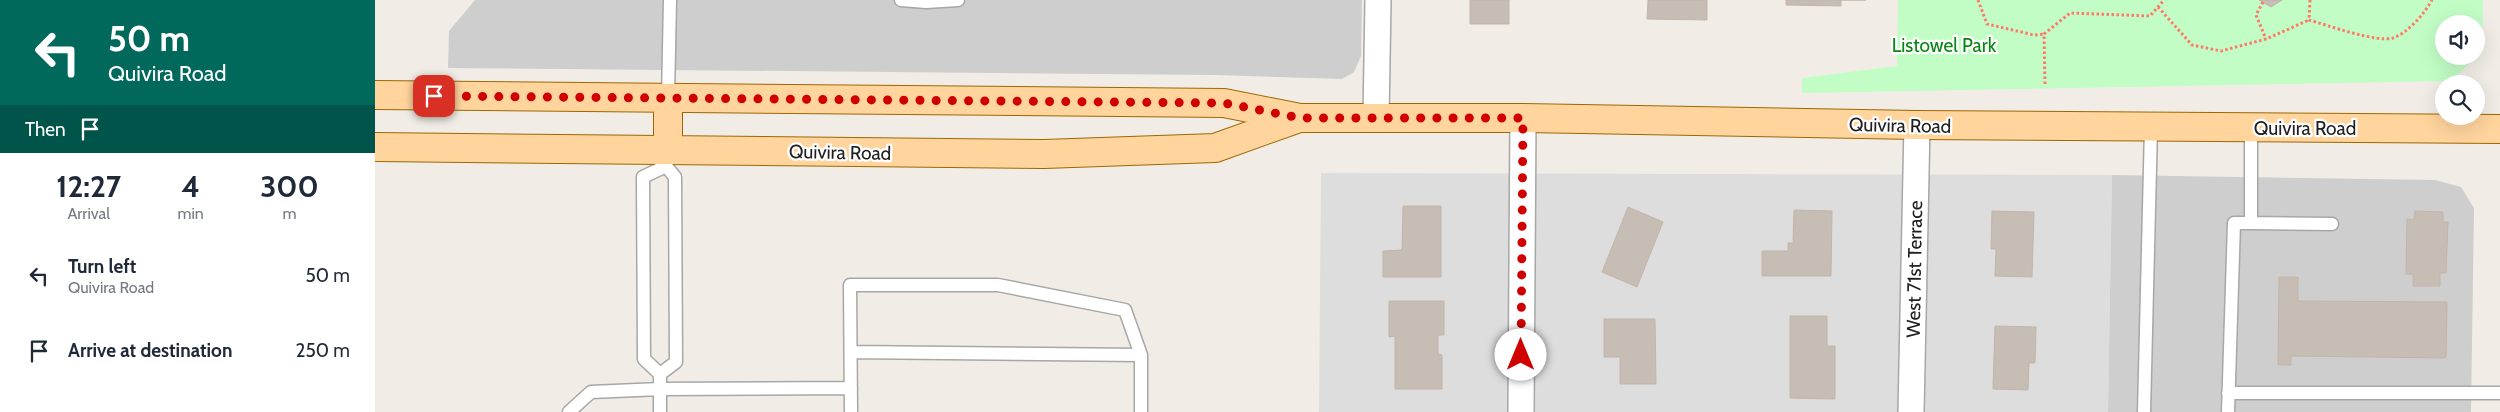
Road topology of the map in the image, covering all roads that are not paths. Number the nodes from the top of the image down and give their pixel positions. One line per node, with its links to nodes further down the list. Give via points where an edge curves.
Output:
1 (670, 0): 6 (lane)
2 (901, 0): 3 (lane)
3 (958, 0)
4 (1378, 0): 8 (street)
5 (375, 95): 6 (main road, Quivira Road)
6 (668, 98): 7 (main road, Quivira Road, via 1224,103); 15 (main road)
7 (1300, 118): 8 (main road, Quivira Road); 15 (main road, Quivira Road, via 1215,148 1044,154)
8 (1376, 118): 9 (main road, Quivira Road)
9 (1523, 118): 10 (main road, Quivira Road); 29 (street)
10 (1917, 126): 11 (main road, Quivira Road); 30 (street, West 71st Terrace)
11 (2151, 127): 12 (main road, Quivira Road); 31 (lane)
12 (2251, 128): 13 (main road, Quivira Road); 16 (lane)
13 (2500, 129)
14 (375, 147): 15 (main road, Quivira Road)
15 (667, 158): 20 (lane, via 675,177 676,362); 20 (lane, via 643,177 644,359)
16 (2251, 223): 17 (lane); 24 (lane, via 2234,222)
17 (2332, 224)
18 (851, 352): 19 (lane); 19 (lane, via 850,285 998,285 1125,310); 21 (lane)
19 (1141, 355): 28 (lane)
20 (660, 374): 22 (lane)
21 (851, 388): 22 (lane); 27 (lane)
22 (660, 389): 25 (lane, via 591,392); 26 (lane)
23 (2500, 393): 24 (lane)
24 (2228, 394): 32 (lane)
25 (569, 412)
26 (660, 412)
27 (851, 412)
28 (1141, 412)
29 (1521, 412)
30 (1911, 412)
31 (2144, 412)
32 (2228, 412)

